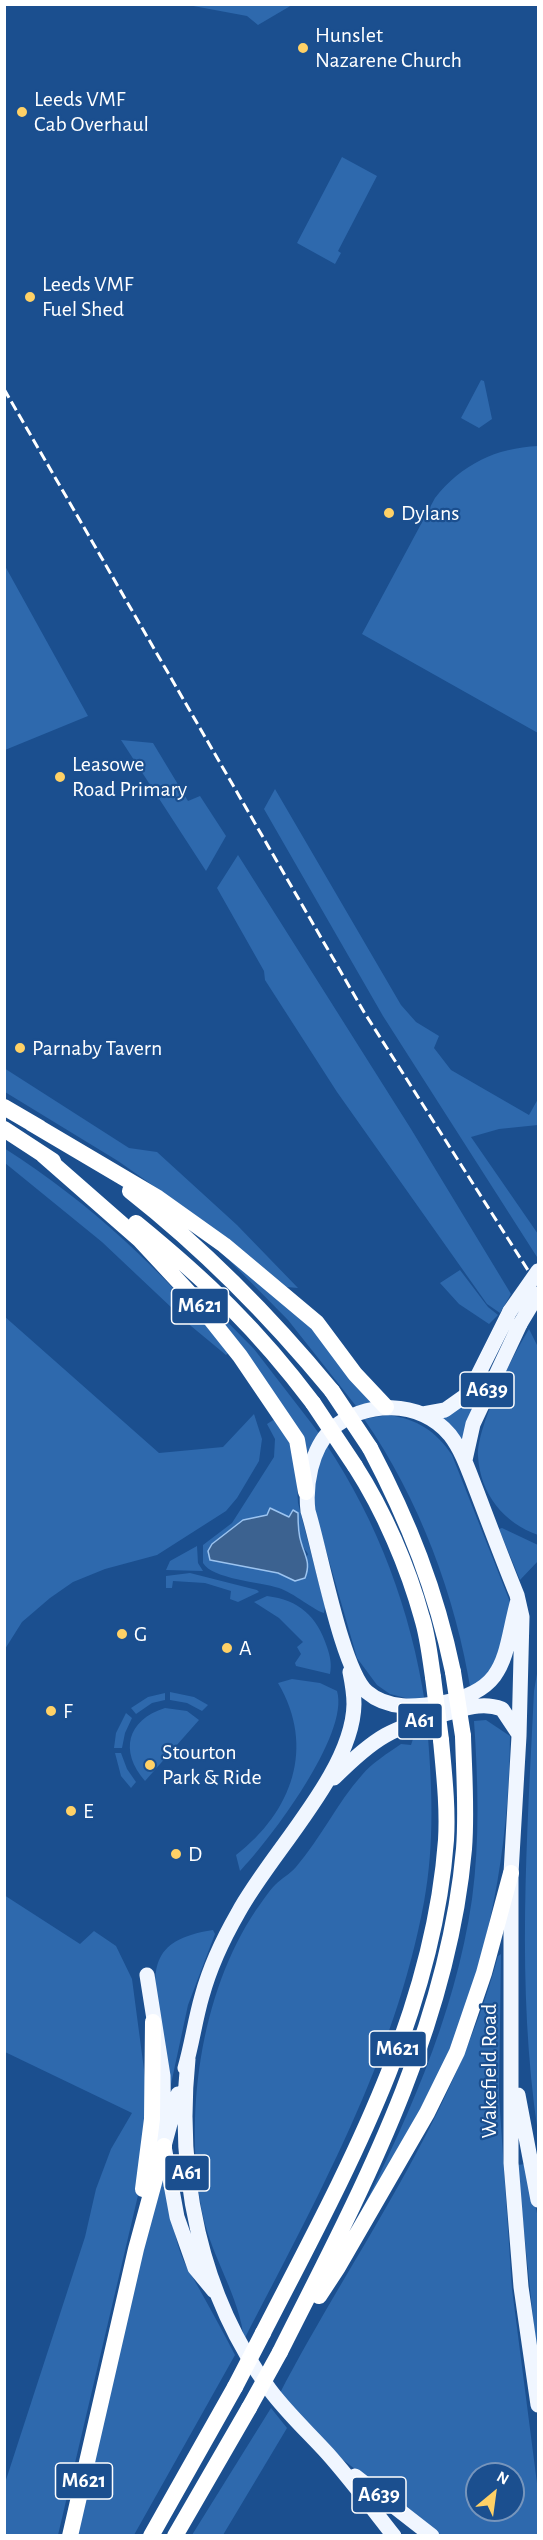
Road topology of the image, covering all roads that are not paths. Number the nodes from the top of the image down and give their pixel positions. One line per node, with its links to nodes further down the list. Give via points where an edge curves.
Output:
1 (4, 1107): 2 (highway, M621)
2 (32, 1123): 7 (highway, M621, via 158,1198 224,1245 317,1323 355,1374); 24 (highway, M621, bridge, via 115,1179 178,1229 265,1313 332,1390 370,1448 428,1575 453,1672 463,1736 464,1848 453,1926 432,2014 390,2122)
3 (4, 1129): 4 (highway, M621)
4 (43, 1155): 10 (highway, M621, via 140,1240 240,1356 297,1440); 28 (highway, M621, bridge, via 97,1192 203,1279 250,1325 313,1403 355,1466 409,1580 422,1619 441,1740 445,1848 434,1921 414,2003 372,2113 235,2387)
5 (538, 1271): 8 (main road, A639, bridge, via 510,1311 469,1393 456,1405)
6 (538, 1294): 9 (main road, A639, bridge, via 473,1424)
7 (386, 1407): 8 (main road, A61); 10 (main road, A61, via 356,1413 330,1430 313,1461)
8 (423, 1414): 9 (main road, A61, via 449,1434)
9 (465, 1460): 11 (main road, A61)
10 (306, 1492): 12 (main road, A61)
11 (518, 1600): 12 (main road, A61, via 510,1642 499,1669 478,1690 455,1700 412,1707 384,1702 366,1691); 13 (main road, Wakefield Road / A61, via 523,1632)
12 (349, 1665): 14 (main road, A61, via 354,1705 350,1730)
13 (519, 1736): 14 (main road, A61, via 502,1709 481,1704 392,1730 360,1751); 15 (main road, Wakefield Road / A61)
14 (325, 1786): 18 (main road, A61, via 234,1920 202,1996)
15 (511, 1874): 19 (main road, Wakefield Road / A61); 24 (highway, M621, via 484,1973 456,2052 427,2113 338,2267)
16 (147, 1975): 17 (main road)
17 (153, 2022): 20 (main road, via 163,2076); 22 (highway, via 152,2119)
18 (188, 2059): 20 (main road); 23 (main road, A61, via 184,2134 189,2192 201,2246)
19 (513, 2066): 21 (main road); 25 (main road, Wakefield Road / A61, via 511,2163 521,2287)
20 (164, 2146): 22 (highway, M621); 23 (main road, via 184,2243 204,2283)
21 (538, 2200)
22 (136, 2249): 27 (highway, M621)
23 (220, 2296): 26 (main road, A61, via 255,2369 291,2417)
24 (280, 2352): 29 (highway, M621, bridge)
25 (538, 2405)
26 (327, 2453): 30 (main road, A61); 31 (main road, A639)
27 (69, 2535)
28 (151, 2535)
29 (175, 2535)
30 (394, 2535)
31 (432, 2535)

